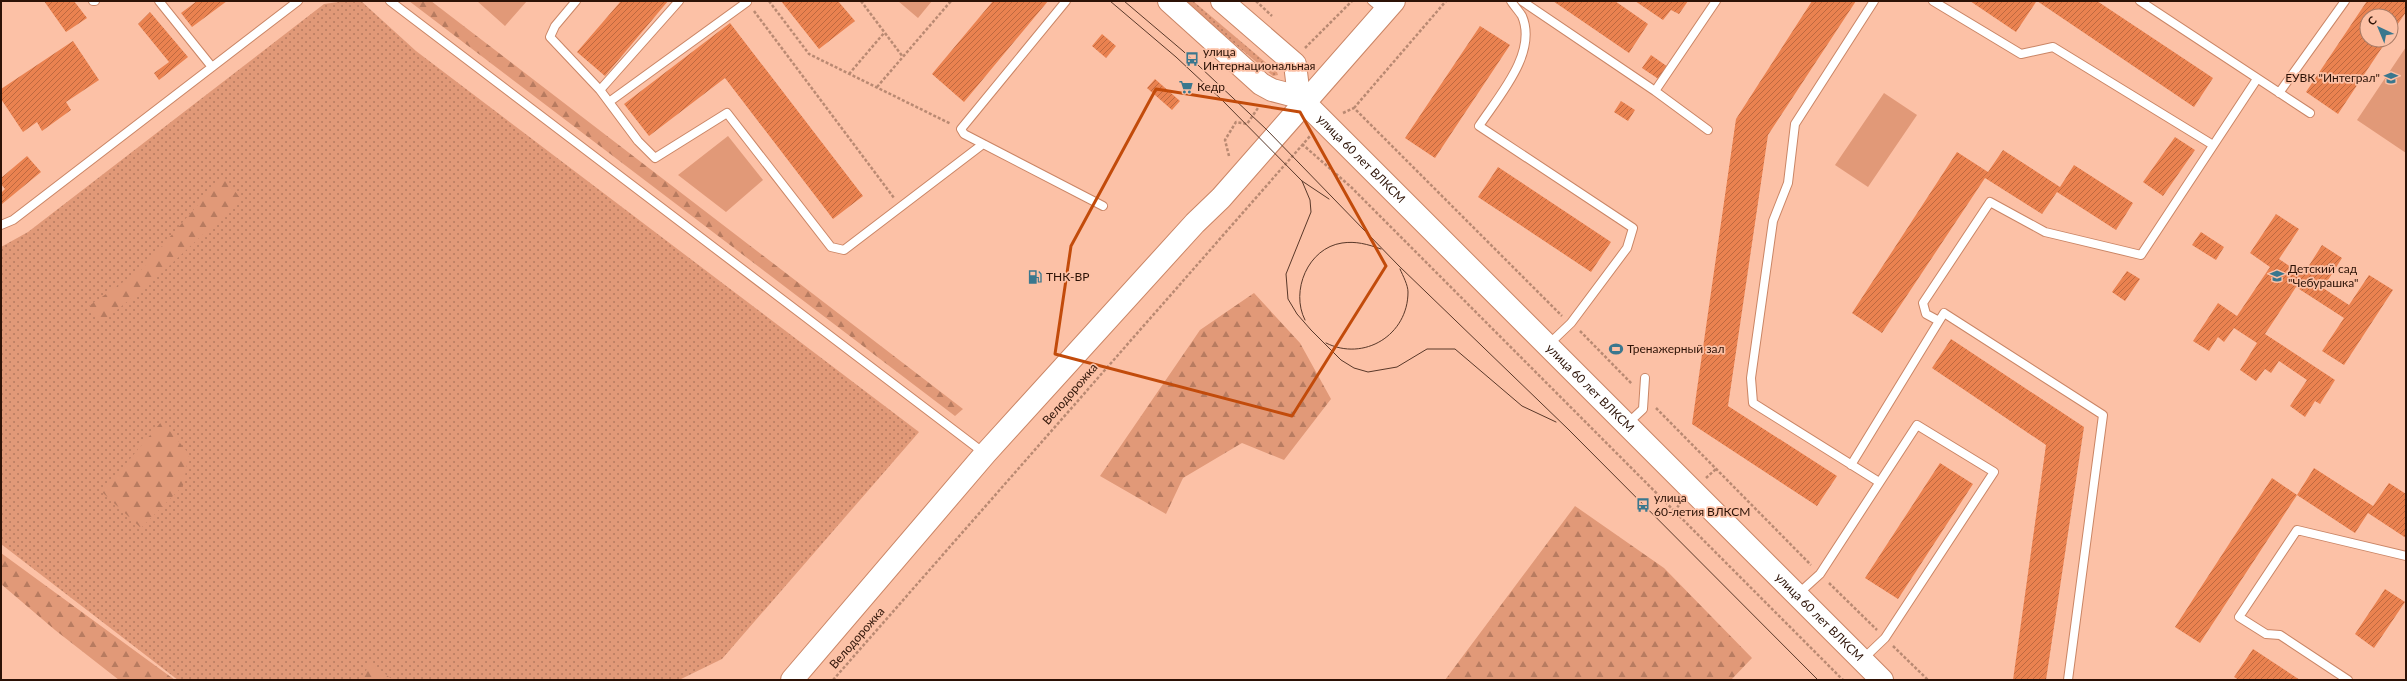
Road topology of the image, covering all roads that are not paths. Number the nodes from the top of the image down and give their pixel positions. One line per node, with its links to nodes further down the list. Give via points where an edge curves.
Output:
1 (159, 1): 18 (lane)
2 (298, 1): 18 (lane)
3 (390, 1): 35 (lane)
4 (576, 1): 20 (lane, via 555,26 550,37)
5 (679, 1): 20 (lane)
6 (1066, 1): 27 (lane, via 961,129 964,134)
7 (1169, 1): 23 (street, via 1261,84)
8 (1222, 1): 23 (street, via 1295,64)
9 (1511, 1): 32 (lane, via 1522,17 1526,36 1522,59 1478,126 1633,228 1627,248 1571,323)
10 (1522, 1): 21 (lane)
11 (1716, 1): 21 (lane)
12 (1874, 1): 36 (lane, via 1795,124 1788,183 1773,221 1751,378 1753,403)
13 (1933, 1): 28 (lane, via 2021,54 2053,46)
14 (2140, 1): 19 (lane)
15 (2345, 1): 22 (lane)
16 (747, 2): 24 (lane)
17 (1384, 5): 23 (street)
18 (212, 67): 30 (lane, via 13,220)
19 (2257, 79): 22 (lane); 28 (lane)
20 (600, 90): 24 (lane)
21 (1655, 91): 26 (lane)
22 (2280, 93): 25 (lane)
23 (1302, 100): 32 (street, улица 60 лет ВЛКСМ); 35 (street)
24 (610, 102): 27 (lane, via 638,141 655,158 727,113 831,247 837,250 844,250)
25 (2310, 112)
26 (1708, 130)
27 (983, 144): 29 (lane)
28 (2214, 145): 31 (lane, via 2141,255 2045,232 1990,202 1923,303 1926,314)
29 (1103, 206)
30 (1, 225)
31 (1939, 321): 36 (lane); 43 (lane, via 1944,313 2103,415)
32 (1547, 346): 34 (street, улица 60 лет ВЛКСМ)
33 (1645, 378): 34 (lane, via 1643,409)
34 (1627, 425): 39 (street, улица 60 лет ВЛКСМ)
35 (985, 454): 41 (street)
36 (1851, 465): 37 (lane)
37 (1879, 482): 39 (lane, via 1820,574); 40 (lane, via 1917,425 1994,472 1885,638)
38 (2406, 556): 44 (lane, via 2297,530 2239,617 2266,634 2280,635)
39 (1798, 595): 40 (street, улица 60 лет ВЛКСМ)
40 (1862, 660): 42 (street, улица 60 лет ВЛКСМ)
41 (792, 680)
42 (1882, 680)
43 (2068, 680)
44 (2348, 680)

